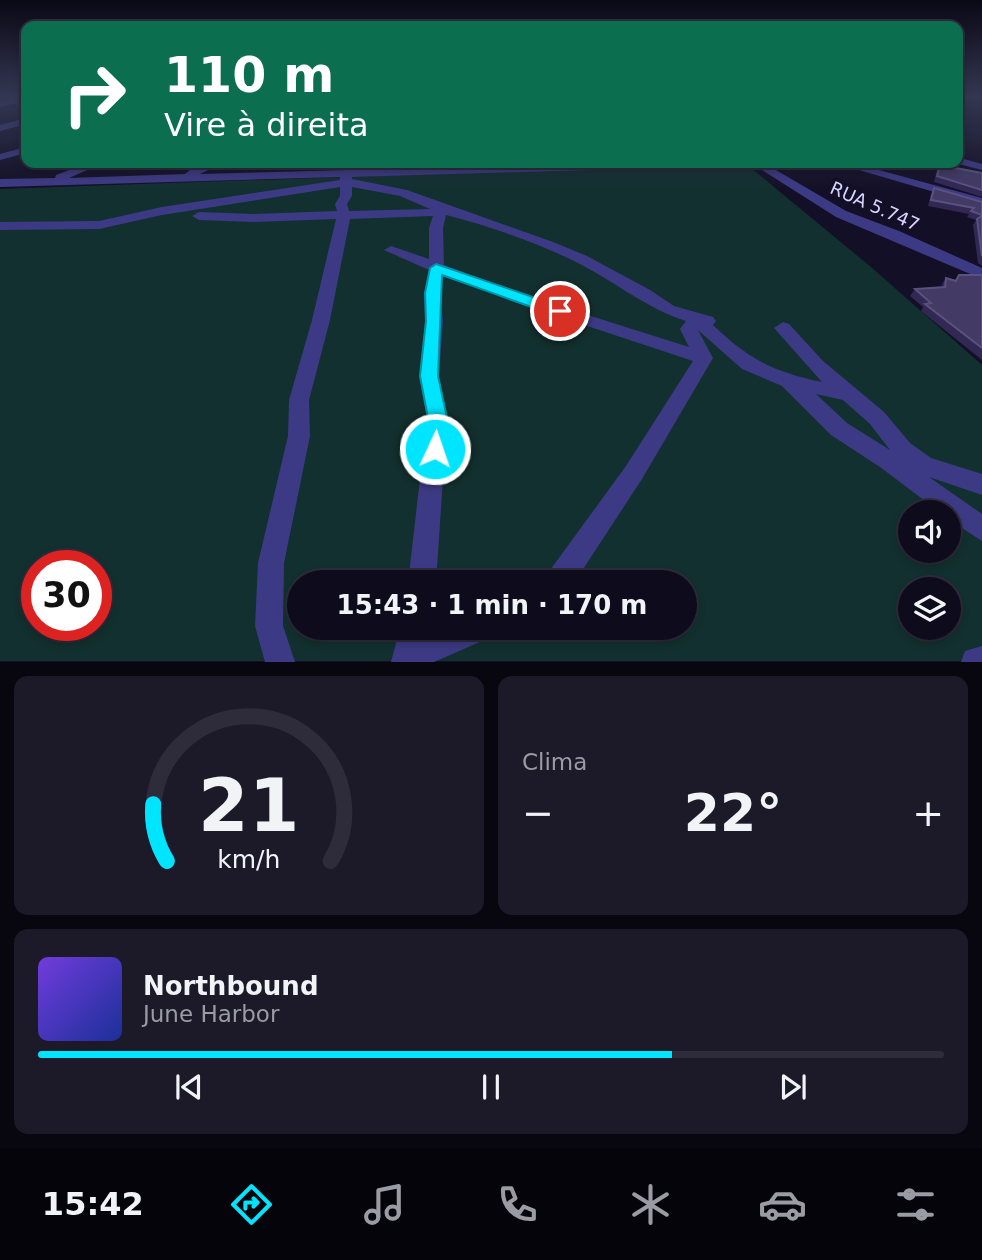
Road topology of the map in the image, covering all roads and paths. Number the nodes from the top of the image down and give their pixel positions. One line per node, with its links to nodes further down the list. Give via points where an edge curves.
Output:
1 (21, 151): 2 (street)
2 (0, 157)
3 (963, 162): 4 (street)
4 (982, 167)
5 (85, 168): 13 (street)
6 (196, 168): 10 (street)
7 (656, 168): 15 (street)
8 (765, 168): 24 (street, RUA 5.747, via 841,214)
9 (860, 168): 16 (street)
10 (200, 169): 12 (street)
11 (345, 173): 12 (street); 15 (street); 15 (street, via 403,193); 18 (street); 20 (street)
12 (180, 177): 13 (street)
13 (51, 182): 14 (street)
14 (0, 183)
15 (418, 185): 17 (street); 19 (street)
16 (982, 201)
17 (444, 212): 19 (street); 23 (street, via 436,228); 25 (street, via 582,259 668,310)
18 (344, 215): 19 (street); 20 (street, via 213,215); 37 (street, via 299,400 299,436 271,563 269,626)
19 (391, 215)
20 (119, 222): 21 (street)
21 (0, 226)
22 (391, 250): 23 (street)
23 (436, 268): 27 (street); 32 (street, via 429,376 438,418)
24 (982, 274)
25 (702, 320): 27 (street, via 689,330); 28 (street, via 726,347 755,369)
26 (783, 328): 29 (street)
27 (704, 358): 33 (street, via 650,450)
28 (788, 380): 29 (street); 31 (street, via 839,429)
29 (848, 394): 30 (street, via 924,466)
30 (982, 485)
31 (982, 529)
32 (423, 570)
33 (567, 570)
34 (412, 640): 38 (street)
35 (447, 640): 39 (street, via 426,648)
36 (982, 661): 40 (street)
37 (280, 662)
38 (406, 662)
39 (413, 662)
40 (976, 662)

